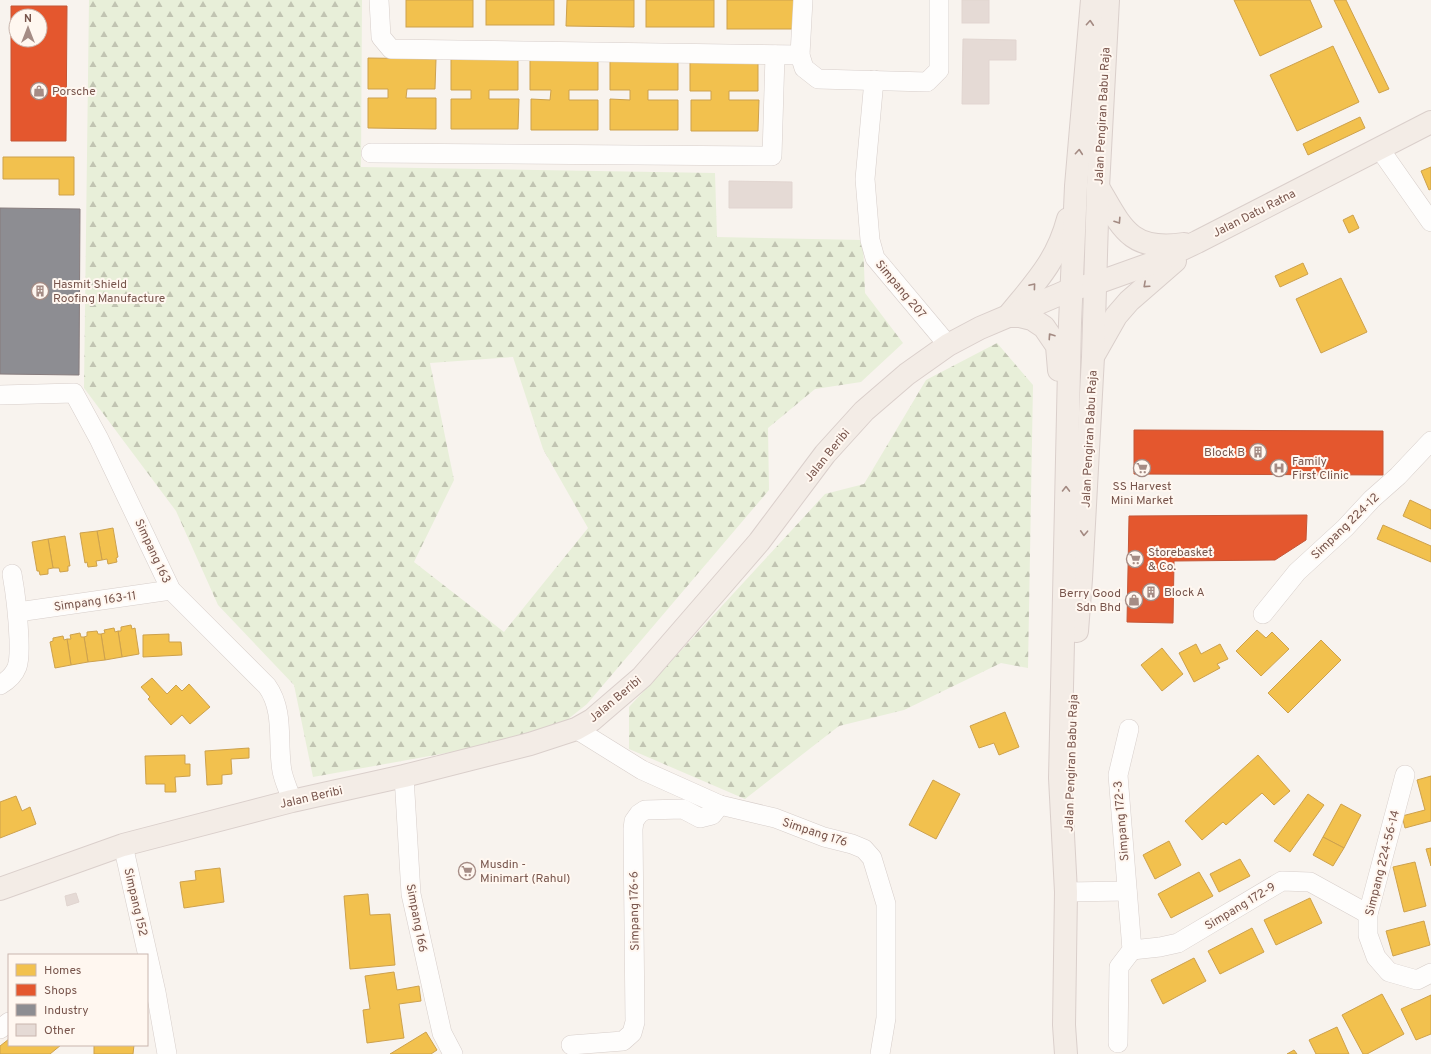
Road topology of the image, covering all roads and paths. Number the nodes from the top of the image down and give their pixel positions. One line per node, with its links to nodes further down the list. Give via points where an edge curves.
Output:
1 (379, 0): 6 (street, via 381,37 391,49)
2 (803, 0): 7 (street)
3 (939, 0): 8 (street, via 939,70 927,82)
4 (1092, 0): 12 (main road, Jalan Pengiran Babu Raja, one-way to 4)
5 (1108, 0): 13 (main road, Jalan Pengiran Babu Raja)
6 (775, 55): 7 (street); 11 (street, via 772,156)
7 (800, 55): 8 (street, via 804,68 818,78)
8 (874, 80): 19 (street, Simpang 207, via 865,179 870,240 875,258)
9 (1431, 122): 10 (main road, Jalan Datu Ratna)
10 (1379, 148): 14 (street); 15 (main road, Jalan Datu Ratna)
11 (371, 153)
12 (1076, 186): 17 (main road, Jalan Pengiran Babu Raja); 18 (main road, one-way to 12, via 1056,254)
13 (1098, 187): 15 (main road, one-way to 15, via 1117,220 1131,235 1156,245 1170,246); 16 (main road, Jalan Pengiran Babu Raja)
14 (1431, 222)
15 (1197, 242): 16 (main road, Jalan Datu Ratna, via 1153,264); 20 (main road, one-way to 20, via 1129,301 1116,316)
16 (1094, 284): 17 (main road, Jalan Datu Ratna); 20 (main road, Jalan Pengiran Babu Raja)
17 (1072, 289): 18 (main road, Jalan Beribi); 23 (main road, Jalan Pengiran Babu Raja)
18 (1008, 316): 19 (main road, Jalan Beribi); 23 (main road, one-way to 18, via 1057,346 1044,327 1032,319)
19 (948, 345): 29 (main road, Jalan Beribi, via 907,374 864,411 825,454 759,542 642,677 592,720)
20 (1093, 357): 36 (main road, Jalan Pengiran Babu Raja, one-way to 36, via 1082,571 1074,666 1072,779)
21 (0, 395): 25 (street, Simpang 163, via 74,393 99,439)
22 (1431, 441): 27 (street, Simpang 224-12, via 1345,528 1297,572)
23 (1067, 443): 36 (main road, Jalan Pengiran Babu Raja, one-way to 23, via 1060,778)
24 (12, 574): 26 (street)
25 (171, 590): 26 (street, Simpang 163-11); 33 (street, Simpang 163, via 272,694 279,727 282,771)
26 (18, 612): 28 (street, via 17,667 7,681)
27 (1263, 614)
28 (0, 685)
29 (576, 729): 32 (main road, Jalan Beribi, via 530,744); 34 (street, Simpang 176, via 642,770)
30 (1129, 729): 38 (street, Simpang 172-3, via 1118,776)
31 (1405, 775): 39 (street, Simpang 224-56-14)
32 (404, 776): 33 (main road, Jalan Beribi); 49 (street, Simpang 166, via 411,894 442,1033)
33 (292, 801): 35 (main road, Jalan Beribi)
34 (720, 806): 47 (street, Simpang 176-6, via 712,815 700,818 683,809 646,810 634,821 635,1022 632,1033 623,1041); 50 (street, Simpang 176, via 775,818 824,837 852,844 864,849 872,858 886,904 886,1018)
35 (123, 845): 37 (main road, Jalan Beribi); 41 (street, Simpang 152)
36 (1066, 885): 38 (street); 51 (main road, Jalan Pengiran Babu Raja)
37 (0, 889)
38 (1127, 891): 40 (street, Simpang 172-3)
39 (1368, 914): 40 (street, Simpang 172-9, via 1310,882 1282,881 1178,943); 43 (street, Simpang 224-56-14, via 1368,935 1376,957 1389,972 1417,980)
40 (1132, 950): 46 (street, via 1119,967)
41 (148, 954)
42 (148, 954): 48 (street, Simpang 152)
43 (1431, 973)
44 (8, 1023): 45 (street)
45 (0, 1029)
46 (1118, 1043)
47 (571, 1045)
48 (167, 1054)
49 (453, 1054)
50 (880, 1054)
51 (1066, 1054)

